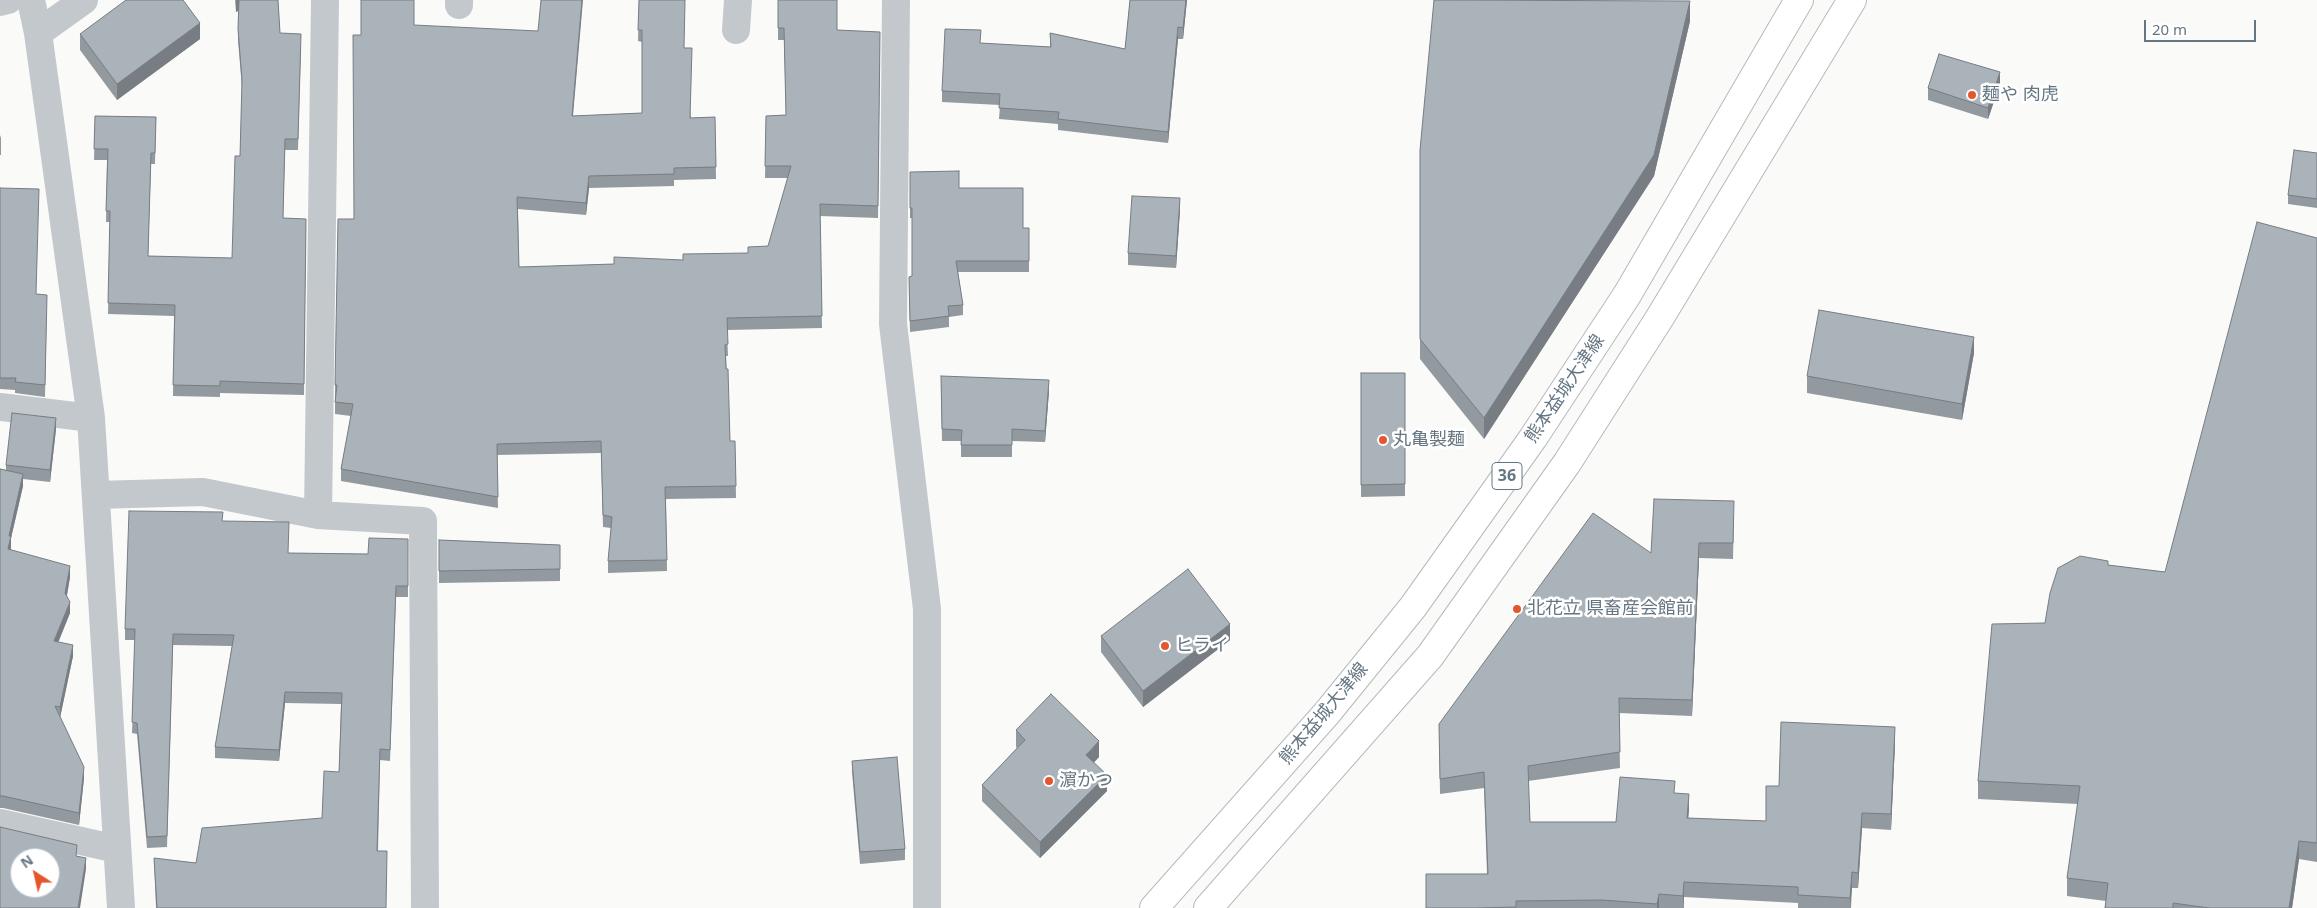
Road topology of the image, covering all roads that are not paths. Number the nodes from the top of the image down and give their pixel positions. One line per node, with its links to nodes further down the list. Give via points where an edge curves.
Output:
1 (8, 0): 9 (street)
2 (31, 0): 11 (street)
3 (84, 0): 11 (street)
4 (325, 0): 15 (street)
5 (738, 0): 10 (street)
6 (896, 0): 20 (street, via 893,324 927,609)
7 (1799, 0): 21 (main road, 熊本益城大津線 / 36, via 1627,295 1533,438 1436,575 1327,713)
8 (1852, 0): 22 (main road, 36, via 1562,471 1430,656)
9 (0, 2)
10 (736, 30)
11 (38, 33): 13 (street)
12 (0, 407): 13 (street)
13 (91, 418): 14 (street)
14 (96, 495): 15 (street, via 203,492); 17 (street)
15 (318, 516): 19 (street, via 423,522)
16 (0, 823): 17 (street)
17 (117, 849): 18 (street)
18 (121, 908)
19 (425, 908)
20 (927, 908)
21 (1154, 908)
22 (1208, 908)

